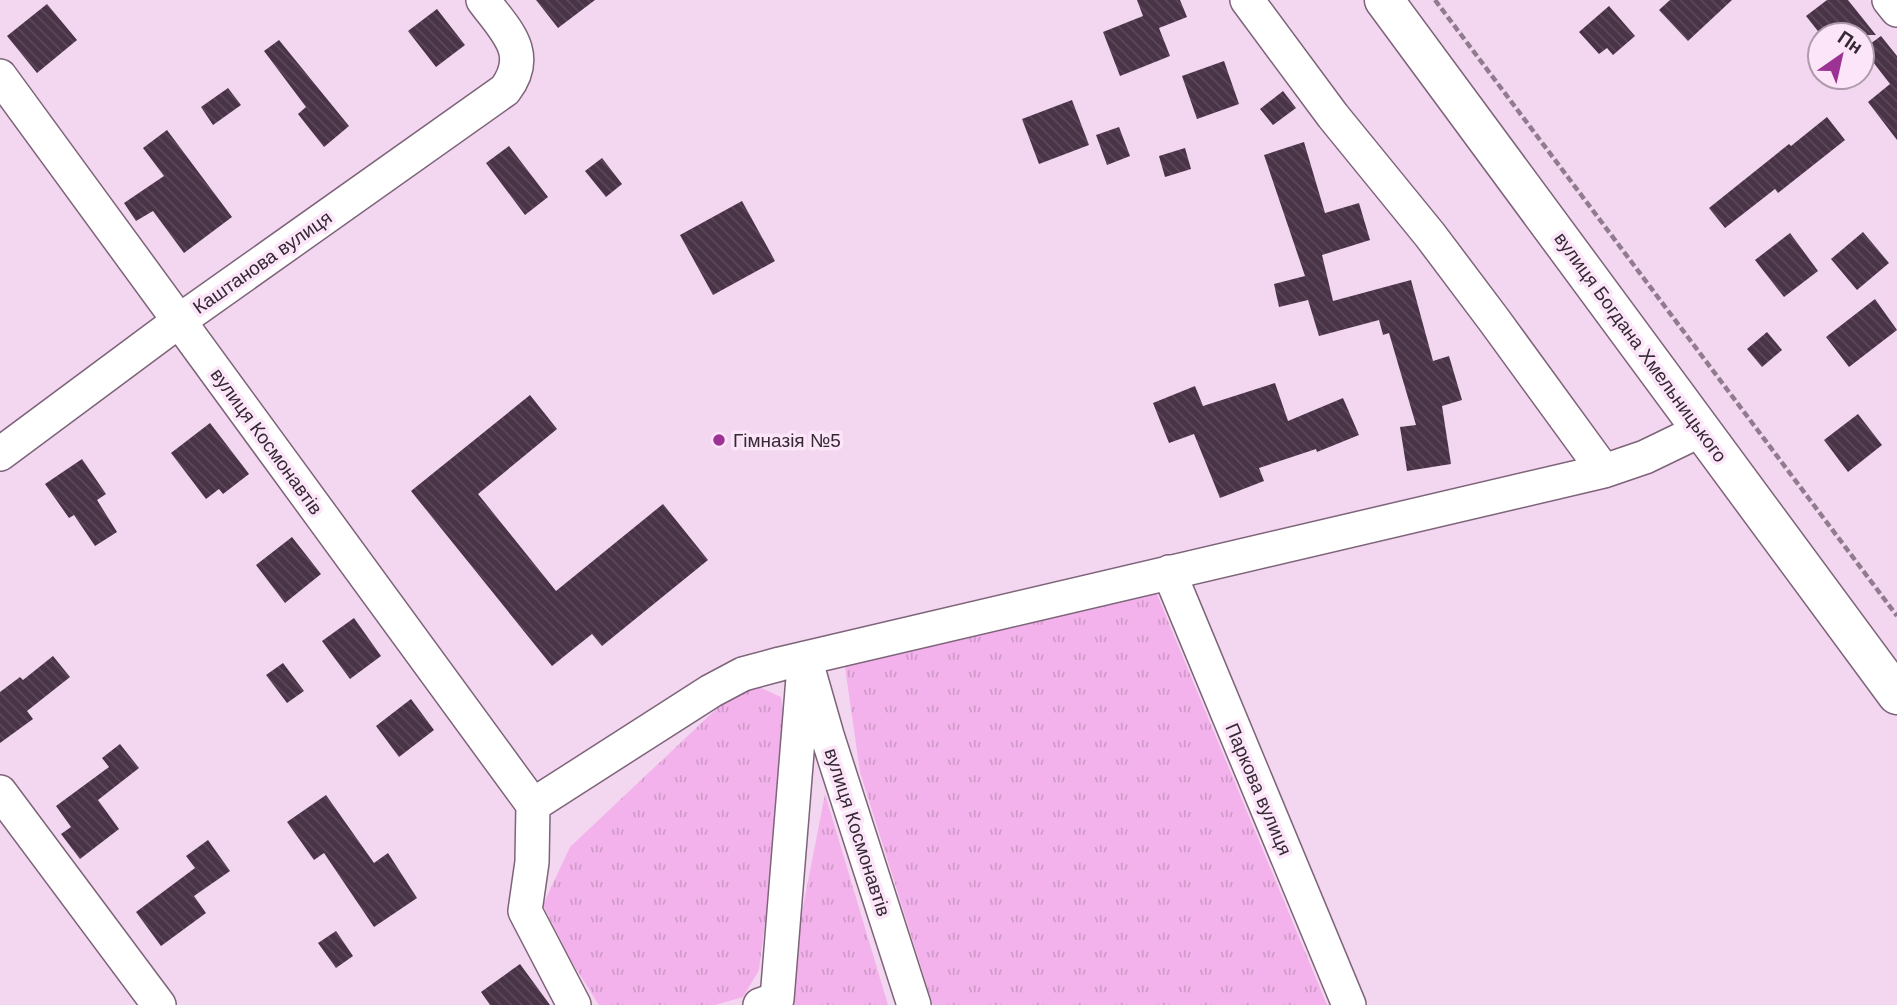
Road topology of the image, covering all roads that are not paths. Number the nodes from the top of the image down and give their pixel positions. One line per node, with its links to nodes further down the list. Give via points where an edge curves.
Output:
1 (483, 0): 7 (street, Каштанова вулиця, via 513,40 517,53 518,66 506,90)
2 (1247, 0): 10 (street, via 1430,235)
3 (1384, 0): 8 (main road, вулиця Богдана Хмельницького)
4 (1889, 0): 5 (street)
5 (1897, 10)
6 (0, 76): 7 (street, вулиця Космонавтів)
7 (179, 321): 9 (street, Каштанова вулиця); 15 (street, вулиця Космонавтів)
8 (1701, 429): 10 (street); 13 (main road, вулиця Богдана Хмельницького)
9 (0, 454)
10 (1604, 471): 11 (street)
11 (1169, 572): 12 (street); 20 (street, Паркова вулиця)
12 (805, 658): 15 (street, via 743,674 711,691); 18 (street, via 777,999); 19 (street, вулиця Космонавтів)
13 (1897, 695)
14 (0, 792): 16 (street)
15 (533, 805): 17 (street, via 526,911)
16 (159, 1005)
17 (574, 1005)
18 (760, 1005)
19 (914, 1005)
20 (1349, 1005)

